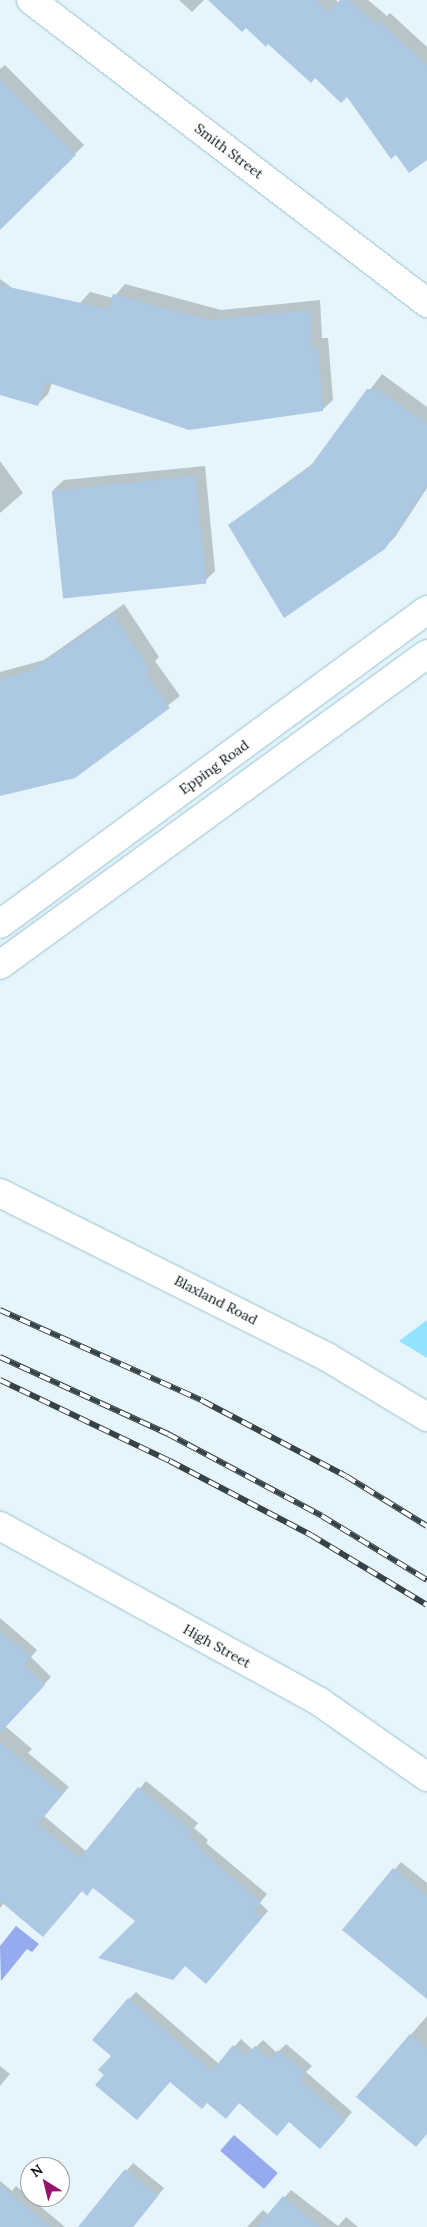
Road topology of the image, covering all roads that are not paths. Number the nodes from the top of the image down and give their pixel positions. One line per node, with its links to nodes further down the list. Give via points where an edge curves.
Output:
1 (31, 0): 2 (main road, Smith Street)
2 (427, 303)
3 (427, 610): 5 (main road, Epping Road)
4 (427, 654): 6 (main road)
5 (0, 924)
6 (0, 965)
7 (0, 1193): 8 (main road, Blaxland Road, via 327,1358)
8 (427, 1417)
9 (0, 1526): 10 (main road, High Street, via 320,1702)
10 (427, 1777)

